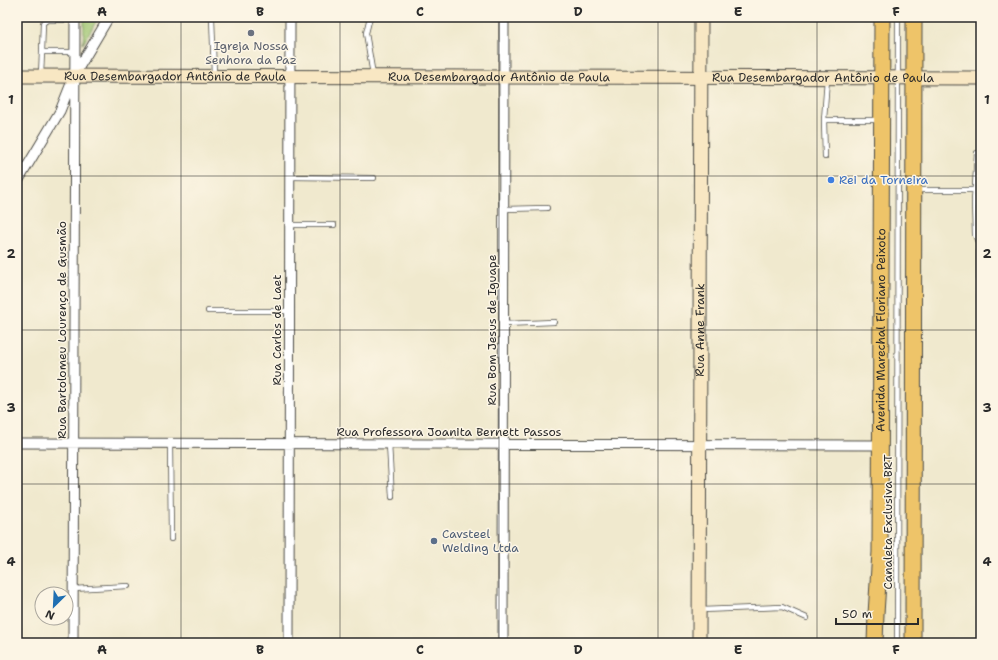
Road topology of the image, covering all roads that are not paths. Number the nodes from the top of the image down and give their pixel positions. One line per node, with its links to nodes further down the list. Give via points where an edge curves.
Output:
1 (109, 17): 15 (street)
2 (212, 17): 16 (lane)
3 (290, 17): 17 (street, Rua Carlos de Laet)
4 (370, 17): 18 (lane, via 366,33)
5 (504, 17): 19 (street, Rua Bom Jesus de Iguape)
6 (701, 17): 20 (main road, Rua Anne Frank)
7 (882, 17): 22 (main road, Avenida Marechal Floriano Peixoto)
8 (898, 17): 23 (lane, Canaleta Exclusiva BRT)
9 (914, 17): 24 (main road)
10 (75, 19): 11 (lane, via 44,21); 12 (street, Rua Bartolomeu Lourenço de Gusmão)
11 (42, 52): 12 (lane); 14 (lane)
12 (75, 52): 15 (street, Rua Bartolomeu Lourenço de Gusmão)
13 (17, 76): 14 (main road, Rua Desembargador Antônio de Paula)
14 (41, 76): 15 (main road, Rua Desembargador Antônio de Paula)
15 (74, 76): 16 (main road, Rua Desembargador Antônio de Paula); 32 (street, via 60,111); 49 (street, Rua Bartolomeu Lourenço de Gusmão)
16 (214, 77): 17 (main road, Rua Desembargador Antônio de Paula)
17 (290, 77): 18 (main road, Rua Desembargador Antônio de Paula); 30 (street, Rua Carlos de Laet)
18 (374, 77): 19 (main road, Rua Desembargador Antônio de Paula)
19 (504, 77): 20 (main road, Rua Desembargador Antônio de Paula); 38 (street, Rua Bom Jesus de Iguape)
20 (701, 78): 21 (main road, Rua Desembargador Antônio de Paula); 54 (main road, Rua Anne Frank)
21 (827, 78): 22 (main road, Rua Desembargador Antônio de Paula); 26 (lane)
22 (882, 78): 23 (main road, Rua Desembargador Antônio de Paula); 27 (main road, Avenida Marechal Floriano Peixoto)
23 (898, 78): 24 (main road, Rua Desembargador Antônio de Paula); 69 (lane, Canaleta Exclusiva BRT)
24 (914, 78): 25 (main road, Rua Desembargador Antônio de Paula); 33 (main road)
25 (981, 78)
26 (824, 120): 27 (lane); 29 (lane)
27 (882, 120): 55 (main road, Avenida Marechal Floriano Peixoto)
28 (977, 153): 34 (lane)
29 (825, 157)
30 (290, 177): 31 (lane); 39 (street, Rua Carlos de Laet)
31 (374, 178)
32 (17, 183)
33 (914, 190): 34 (lane); 70 (main road)
34 (975, 190): 35 (lane)
35 (974, 202): 36 (lane); 41 (lane)
36 (981, 202)
37 (547, 208): 38 (lane)
38 (504, 209): 47 (street, Rua Bom Jesus de Iguape)
39 (290, 225): 40 (lane); 44 (street, Rua Carlos de Laet)
40 (334, 225)
41 (974, 235): 42 (lane); 45 (lane, via 979,244)
42 (981, 235)
43 (208, 311): 44 (lane)
44 (289, 311): 51 (street, Rua Carlos de Laet)
45 (980, 313)
46 (554, 322): 47 (lane)
47 (504, 324): 53 (street, Rua Bom Jesus de Iguape)
48 (17, 442): 49 (street, Rua Professora Joanita Bernett Passos)
49 (74, 443): 50 (street, Rua Professora Joanita Bernett Passos); 58 (street, Rua Bartolomeu Lourenço de Gusmão)
50 (170, 443): 51 (street, Rua Professora Joanita Bernett Passos); 57 (lane)
51 (289, 443): 52 (street, Rua Professora Joanita Bernett Passos); 65 (street, Rua Carlos de Laet)
52 (389, 444): 53 (street, Rua Professora Joanita Bernett Passos); 56 (lane)
53 (503, 444): 54 (street, Rua Professora Joanita Bernett Passos); 66 (street, Rua Bom Jesus de Iguape)
54 (700, 445): 55 (street, Rua Professora Joanita Bernett Passos); 61 (main road, Rua Anne Frank)
55 (880, 445): 68 (main road, Avenida Marechal Floriano Peixoto, via 880,567)
56 (392, 497)
57 (171, 540)
58 (73, 586)
59 (128, 586): 60 (lane)
60 (74, 589)
61 (699, 610): 62 (lane, via 782,607); 67 (main road, Rua Anne Frank)
62 (807, 618)
63 (73, 626): 64 (street, Rua Bartolomeu Lourenço de Gusmão)
64 (73, 643)
65 (289, 643)
66 (503, 643)
67 (699, 643)
68 (875, 643)
69 (897, 643)
70 (913, 643)

